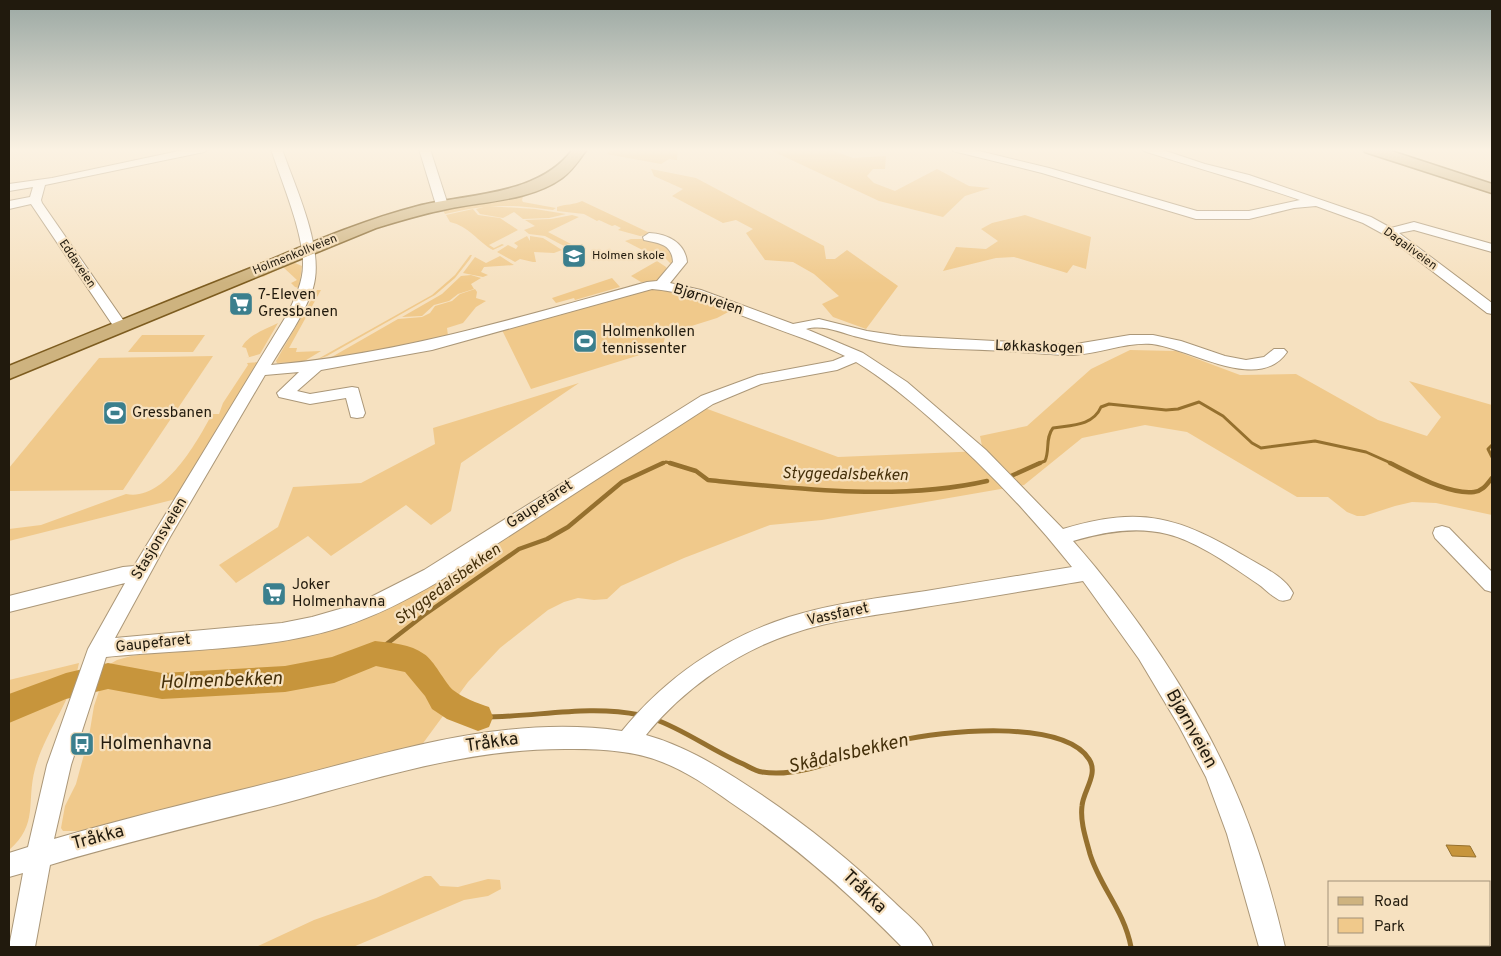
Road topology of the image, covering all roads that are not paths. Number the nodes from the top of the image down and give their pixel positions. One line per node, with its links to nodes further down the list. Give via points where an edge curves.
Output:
1 (37, 194): 7 (street)
2 (291, 194): 13 (street, Stasjonsveien)
3 (438, 194): 10 (street)
4 (505, 194): 10 (main road, Holmenkollveien)
5 (1124, 194): 8 (street, via 1196,215 1250,215 1294,204)
6 (1292, 194): 8 (street, Dagaliveien)
7 (35, 200): 9 (street); 17 (street, Eddaveien)
8 (1321, 204): 11 (street, Dagaliveien, via 1367,220)
9 (9, 205)
10 (442, 205): 13 (main road, Holmenkollveien, via 380,222)
11 (1389, 232): 14 (street, via 1414,226); 16 (street, Dagaliveien)
12 (649, 237): 15 (street, via 664,240 675,246 679,253 680,262)
13 (310, 248): 17 (main road, Holmenkollveien); 22 (street, Stasjonsveien, via 309,276 303,297)
14 (1492, 248)
15 (661, 285): 18 (street, Bjørnveien, via 688,291); 21 (street, Bjørnveien, via 620,293 432,345)
16 (1492, 310)
17 (121, 327): 23 (main road, Holmenkollveien)
18 (794, 329): 19 (street, Løkkaskogen, via 818,322 901,341 1070,350 1090,350 1123,341 1148,340 1253,365 1266,363); 20 (street, Bjørnveien)
19 (1279, 352)
20 (858, 356): 26 (street, Bjørnveien, via 901,385 966,441); 32 (street, Gaupefaret, via 838,365 758,380 707,400 431,576 366,609 284,631)
21 (316, 366): 22 (street, Bjørnveien); 24 (street, via 285,393 310,399 352,392)
22 (260, 371): 28 (street, Stasjonsveien)
23 (9, 373)
24 (357, 413)
25 (1442, 533): 29 (street)
26 (1058, 538): 27 (street, Bjørnveien); 30 (street, via 1105,526 1160,525 1211,545)
27 (1088, 572): 33 (street, Vassfaret, via 842,613 788,626 724,656 685,683); 38 (street, Bjørnveien, via 1148,655 1214,769 1233,816)
28 (139, 574): 31 (street); 32 (street, Stasjonsveien)
29 (1492, 584)
30 (1283, 593)
31 (9, 604)
32 (98, 649): 34 (street, Stasjonsveien, via 60,759)
33 (639, 726): 34 (street, Tråkka, via 574,738 532,737 455,748); 37 (street, Tråkka, via 654,749 706,772 763,809 843,871)
34 (38, 856): 35 (street, Tråkka); 36 (street, Stasjonsveien)
35 (9, 865)
36 (22, 947)
37 (920, 947)
38 (1272, 947)

